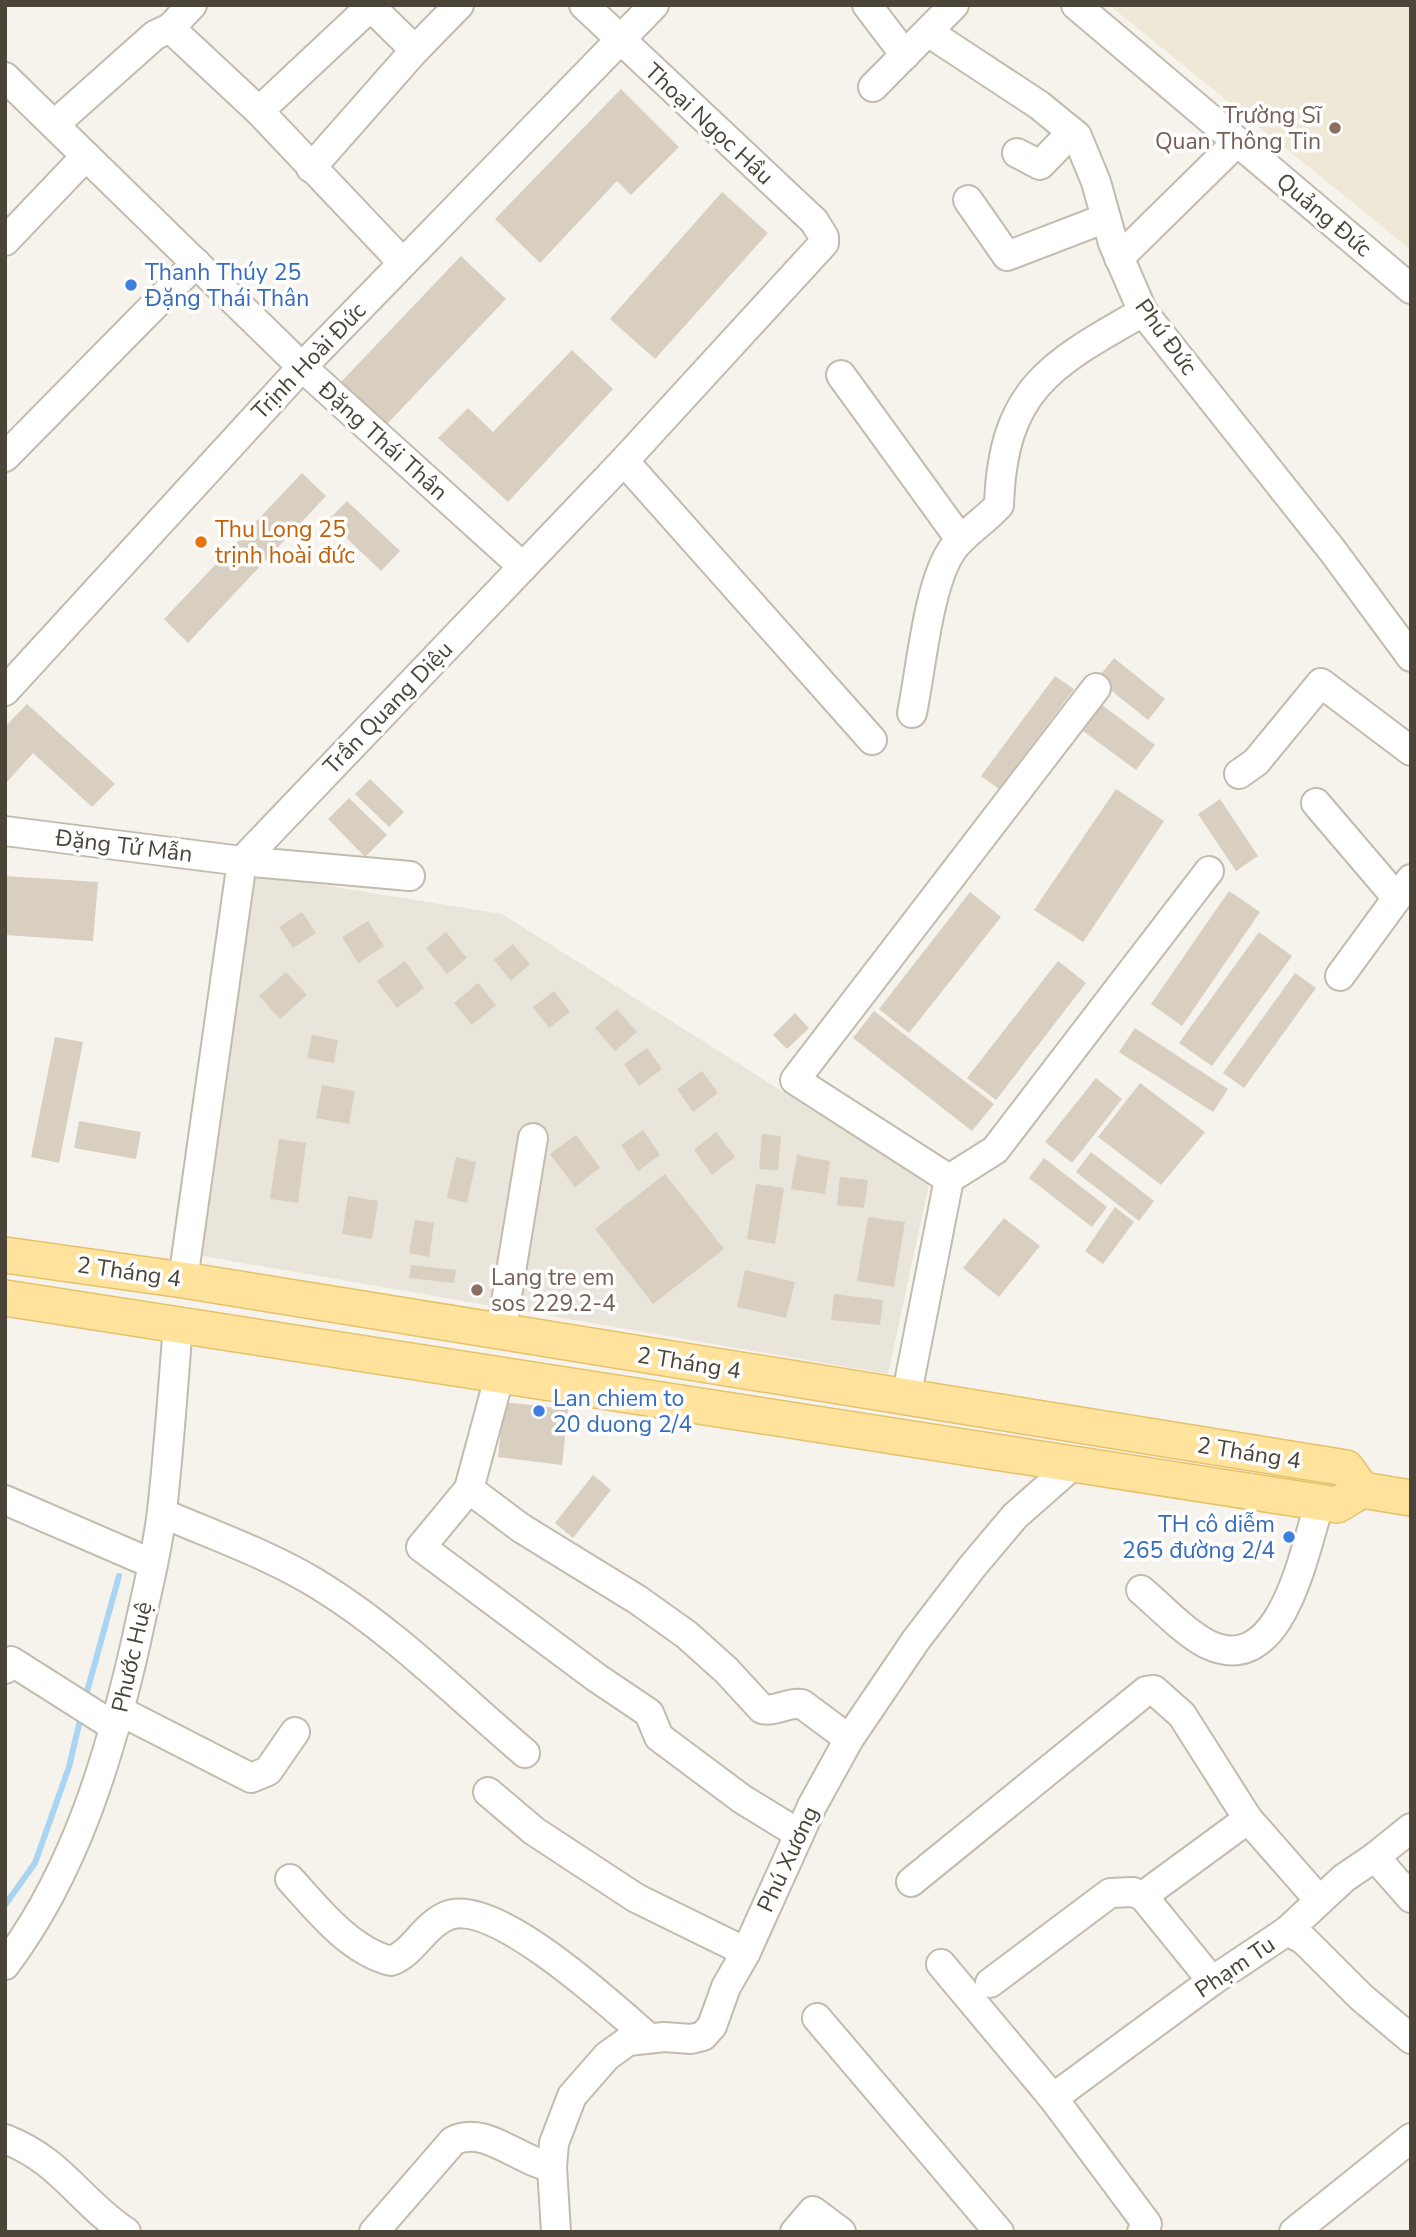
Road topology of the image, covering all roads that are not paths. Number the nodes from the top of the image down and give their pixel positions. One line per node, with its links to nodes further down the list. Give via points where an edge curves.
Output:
1 (192, 5): 9 (street)
2 (460, 5): 12 (street)
3 (584, 5): 11 (street, Thoại Ngọc Hầu)
4 (654, 5): 11 (street, Trịnh Hoài Đức)
5 (867, 5): 13 (street)
6 (954, 5): 10 (street)
7 (1076, 5): 19 (street, Quảng Đức)
8 (369, 6): 12 (street); 16 (street)
9 (170, 28): 16 (street); 17 (street, via 155,35)
10 (928, 32): 13 (street); 18 (street, Phú Đức)
11 (620, 40): 26 (street, Thoại Ngọc Hầu, via 814,221 824,237); 29 (street, Trịnh Hoài Đức)
12 (415, 50): 22 (street)
13 (905, 55): 15 (street)
14 (5, 78): 17 (street, Đặng Thái Thân)
15 (873, 87)
16 (259, 111): 22 (street)
17 (55, 124): 21 (street, Đặng Thái Thân)
18 (1072, 132): 20 (street, via 1040,165); 24 (street, Phú Đức, via 1096,182)
19 (1237, 142): 27 (street); 30 (street, Quảng Đức)
20 (1017, 153)
21 (86, 156): 25 (street); 28 (street, Đặng Thái Thân)
22 (311, 168): 29 (street)
23 (968, 200): 24 (street, via 1007,256)
24 (1106, 218): 27 (street, Phú Đức)
25 (5, 241)
26 (822, 248): 35 (street, Trần Quang Diệu)
27 (1119, 258): 31 (street, Phú Đức)
28 (196, 263): 32 (street, Đặng Thái Thân); 34 (street)
29 (403, 263): 32 (street, Trịnh Hoài Đức)
30 (1411, 289)
31 (1143, 312): 36 (street, via 1067,357 1032,387 1006,440 999,505); 38 (street, Phú Đức)
32 (302, 367): 37 (street, Đặng Thái Thân); 40 (street, Trịnh Hoài Đức)
33 (841, 375): 36 (street)
34 (6, 455)
35 (624, 461): 37 (street, Trần Quang Diệu); 42 (street)
36 (960, 539): 41 (street, via 942,568 930,607)
37 (523, 567): 47 (street, Trần Quang Diệu)
38 (1411, 657)
39 (1096, 688): 53 (street, via 795,1080)
40 (5, 691)
41 (912, 713)
42 (872, 740)
43 (1411, 751): 44 (street, via 1321,683 1256,762)
44 (1239, 774)
45 (1317, 803): 50 (street)
46 (5, 831): 47 (street, Đặng Tử Mẫn)
47 (242, 861): 49 (street, Đặng Tử Mẫn); 55 (street)
48 (1209, 870): 53 (street, via 995,1150)
49 (410, 876)
50 (1404, 888): 51 (street)
51 (1340, 976)
52 (533, 1138): 58 (street)
53 (949, 1179): 60 (street)
54 (5, 1255): 55 (main road, 2 Tháng 4)
55 (183, 1280): 58 (main road, 2 Tháng 4)
56 (5, 1298): 57 (main road, 2 Tháng 4)
57 (178, 1325): 59 (main road, 2 Tháng 4); 67 (street, Phước Huệ)
58 (501, 1332): 60 (main road, 2 Tháng 4)
59 (500, 1374): 61 (main road, 2 Tháng 4); 62 (street)
60 (906, 1398): 63 (main road, 2 Tháng 4, via 1346,1468)
61 (1074, 1464): 66 (main road, 2 Tháng 4); 73 (street, Phú Xương, via 1015,1516 972,1567)
62 (469, 1489): 73 (street, via 687,1635 762,1709 802,1704); 78 (street, via 421,1547 649,1713 659,1737 742,1799)
63 (1362, 1490): 64 (main road); 66 (main road, 2 Tháng 4, via 1336,1505)
64 (1411, 1498)
65 (5, 1500): 68 (street)
66 (1320, 1502): 69 (street, via 1285,1609 1256,1645 1234,1651 1205,1643)
67 (162, 1513): 68 (street, Phước Huệ); 74 (street, via 321,1586 405,1648)
68 (153, 1564): 71 (street, Phước Huệ)
69 (1141, 1590)
70 (5, 1669): 71 (street, via 11,1661)
71 (118, 1719): 72 (street, via 251,1778 268,1771); 88 (street, Phước Huệ, via 76,1840 49,1896)
72 (295, 1732)
73 (849, 1740): 78 (street, Phú Xương)
74 (525, 1753)
75 (488, 1792): 86 (street, via 534,1831 636,1898)
76 (1248, 1818): 81 (street, via 1182,1715 1163,1695 1146,1691); 82 (street); 84 (street)
77 (1411, 1828): 79 (street, Phạm Tu)
78 (799, 1834): 86 (street, Phú Xương)
79 (1376, 1857): 83 (street); 84 (street, Phạm Tu)
80 (290, 1879): 92 (street, via 326,1919 377,1958 391,1961 447,1916 465,1912 485,1918 570,1971)
81 (911, 1882)
82 (1143, 1896): 89 (street); 90 (street, via 1110,1893)
83 (1411, 1898)
84 (1319, 1900): 85 (street, Phạm Tu)
85 (1287, 1931): 89 (street, Phạm Tu); 93 (street, via 1304,1940 1360,1997)
86 (746, 1952): 92 (street, Phú Xương, via 726,1987 712,2026 703,2035)
87 (942, 1964): 94 (street)
88 (5, 1965)
89 (1212, 1981): 94 (street, Phạm Tu)
90 (990, 1983)
91 (817, 2018): 103 (street)
92 (649, 2038): 97 (street, Phú Xương, via 628,2042 585,2077 562,2115)
93 (1411, 2039)
94 (1053, 2098): 104 (street, via 1147,2224)
95 (1411, 2138): 105 (street)
96 (5, 2139): 98 (street, via 51,2162 93,2206)
97 (552, 2167): 99 (street, via 477,2136 463,2136 453,2141); 100 (street, Phú Xương)
98 (126, 2232)
99 (374, 2232)
100 (556, 2232)
101 (795, 2232): 102 (street, via 813,2211)
102 (841, 2232)
103 (999, 2232)
104 (1142, 2232)
105 (1294, 2232)

